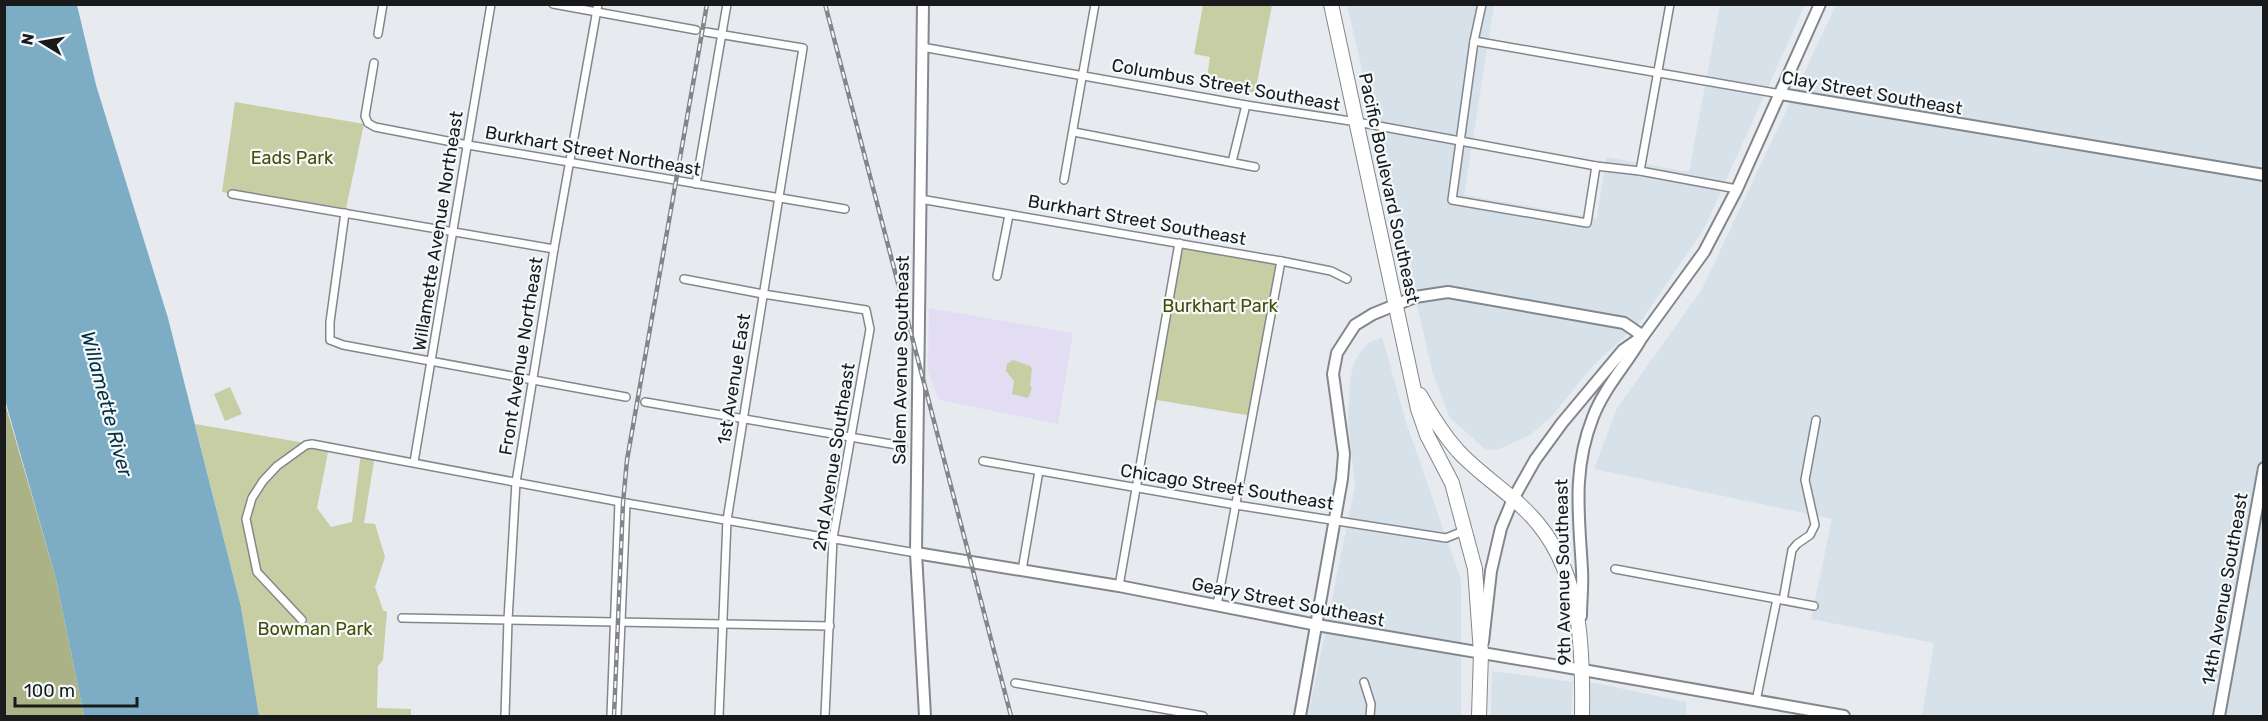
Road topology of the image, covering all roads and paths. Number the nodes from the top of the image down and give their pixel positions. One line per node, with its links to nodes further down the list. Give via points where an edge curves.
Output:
1 (383, 4): 14 (street)
2 (491, 4): 26 (street, Willamette Avenue Northeast)
3 (553, 4): 11 (street)
4 (727, 4): 15 (street)
5 (923, 4): 17 (main road, Salem Avenue Southeast)
6 (1095, 4): 20 (street)
7 (1331, 4): 23 (highway, Pacific Boulevard Southeast)
8 (1482, 4): 16 (street)
9 (1670, 4): 19 (street)
10 (1820, 4): 21 (main road)
11 (597, 8): 12 (street); 27 (street, Front Avenue Northeast)
12 (696, 30)
13 (706, 32): 15 (street)
14 (378, 34)
15 (722, 34): 34 (street); 37 (street, 1st Avenue East, via 803,48)
16 (1474, 41): 19 (street, Clay Street Southeast); 25 (street)
17 (922, 47): 20 (street, Columbus Street Southeast); 38 (main road, Salem Avenue Southeast)
18 (374, 63): 26 (street, Burkhart Street Northeast, via 365,116 368,123)
19 (1658, 73): 21 (street, Clay Street Southeast); 31 (street)
20 (1082, 76): 22 (street, Columbus Street Southeast); 24 (street)
21 (1781, 94): 32 (main road, Clay Street Southeast); 35 (main road)
22 (1246, 105): 23 (street, Columbus Street Southeast); 28 (street)
23 (1357, 122): 25 (street, Columbus Street Southeast); 50 (highway, Pacific Boulevard Southeast)
24 (1074, 132): 28 (street); 33 (street)
25 (1462, 141): 29 (street, Columbus Street Southeast); 29 (street, via 1452,200 1587,223)
26 (468, 145): 27 (street, Burkhart Street Northeast); 42 (street, Willamette Avenue Northeast)
27 (569, 161): 34 (street, Burkhart Street Northeast); 44 (street, Front Avenue Northeast)
28 (1232, 162): 30 (street)
29 (1596, 166): 31 (street, Columbus Street Southeast)
30 (1255, 167)
31 (1640, 171): 35 (street, Columbus Street Southeast)
32 (2264, 175)
33 (1064, 180)
34 (696, 184): 37 (street, Burkhart Street Northeast)
35 (1737, 189): 51 (main road, via 1704,252)
36 (232, 194): 40 (street)
37 (778, 198): 39 (street); 49 (street, 1st Avenue East)
38 (920, 199): 41 (street, Burkhart Street Southeast); 74 (main road, Salem Avenue Southeast)
39 (845, 209)
40 (345, 213): 42 (street); 52 (street, via 330,340)
41 (1009, 215): 43 (street, Burkhart Street Southeast); 46 (street)
42 (453, 232): 44 (street); 52 (street, Willamette Avenue Northeast)
43 (1179, 243): 45 (street, Burkhart Street Southeast); 66 (street)
44 (554, 249): 53 (street, Front Avenue Northeast)
45 (1281, 261): 48 (street, Burkhart Street Southeast, via 1331,271); 69 (street)
46 (997, 276)
47 (684, 279): 49 (street)
48 (1347, 279)
49 (763, 294): 57 (street, 1st Avenue East); 59 (street, 2nd Avenue Southeast, via 866,310 870,329)
50 (1395, 304): 51 (main road, via 1448,292 1624,323); 54 (highway, Pacific Boulevard Southeast); 70 (main road, via 1355,325 1336,353 1334,382 1344,454)
51 (1642, 336): 67 (main road, via 1623,350 1562,423); 88 (main road, 9th Avenue Southeast, via 1602,397 1580,463)
52 (432, 360): 53 (street); 62 (street, Willamette Avenue Northeast)
53 (534, 380): 55 (street); 65 (street, Front Avenue Northeast)
54 (1412, 380): 67 (highway, Pacific Boulevard Southeast, via 1435,421 1459,452); 72 (highway, Pacific Boulevard Southeast, via 1427,435 1452,483)
55 (626, 397)
56 (645, 402): 57 (street)
57 (742, 419): 59 (street); 71 (street, 1st Avenue East)
58 (1816, 420): 78 (street, via 1805,480 1815,525 1810,535 1792,550)
59 (850, 438): 60 (street); 73 (street, 2nd Avenue Southeast)
60 (903, 446)
61 (983, 461): 64 (street, Chicago Street Southeast)
62 (414, 462): 65 (street, Geary Street Southeast); 82 (street, Geary Street Southeast, via 306,445 277,466 252,498 246,519 257,573)
63 (2264, 468): 106 (main road, 14th Avenue Southeast)
64 (1039, 471): 66 (street, Chicago Street Southeast); 76 (street)
65 (516, 482): 68 (street, Geary Street Southeast); 83 (street, Front Avenue Northeast)
66 (1136, 488): 69 (street, Chicago Street Southeast); 77 (street)
67 (1513, 499): 88 (highway, Pacific Boulevard Southeast, via 1539,524 1554,547 1567,576); 89 (main road, via 1501,528 1491,571)
68 (622, 502): 71 (street, Geary Street Southeast); 84 (street)
69 (1236, 505): 70 (street, Chicago Street Southeast); 79 (street)
70 (1336, 519): 72 (street, Chicago Street Southeast, via 1446,538); 86 (main road)
71 (726, 520): 73 (street, Geary Street Southeast); 85 (street, 1st Avenue East)
72 (1466, 530): 89 (highway, Pacific Boulevard Southeast, via 1475,569)
73 (833, 538): 74 (street, Geary Street Southeast); 87 (street, 2nd Avenue Southeast)
74 (916, 553): 76 (main road, Geary Street Southeast); 99 (main road, Salem Avenue Southeast)
75 (1615, 569): 78 (street)
76 (1022, 570): 77 (main road, Geary Street Southeast)
77 (1119, 586): 79 (main road, Geary Street Southeast)
78 (1780, 599): 80 (street); 93 (street)
79 (1217, 605): 86 (main road, Geary Street Southeast)
80 (1814, 606)
81 (402, 618): 83 (street)
82 (302, 620)
83 (508, 620): 84 (street); 94 (street, Front Avenue Northeast)
84 (617, 623): 85 (street); 95 (street); 96 (street)
85 (722, 625): 87 (street); 97 (street, 1st Avenue East)
86 (1317, 625): 89 (main road, Geary Street Southeast); 101 (main road)
87 (830, 626): 98 (street, 2nd Avenue Southeast)
88 (1580, 631): 90 (highway, 9th Avenue Southeast)
89 (1481, 653): 90 (main road, Geary Street Southeast); 103 (highway, Pacific Boulevard Southeast)
90 (1583, 670): 93 (main road, Geary Street Southeast); 104 (highway, 9th Avenue Southeast)
91 (1364, 682): 102 (street, via 1371,704)
92 (1015, 683): 100 (street)
93 (1756, 701): 105 (main road, Geary Street Southeast)
94 (506, 717)
95 (611, 717)
96 (617, 717)
97 (719, 717)
98 (825, 717)
99 (925, 717)
100 (1203, 717)
101 (1300, 717)
102 (1370, 717)
103 (1479, 717)
104 (1582, 717)
105 (1844, 717)
106 (2219, 717)

